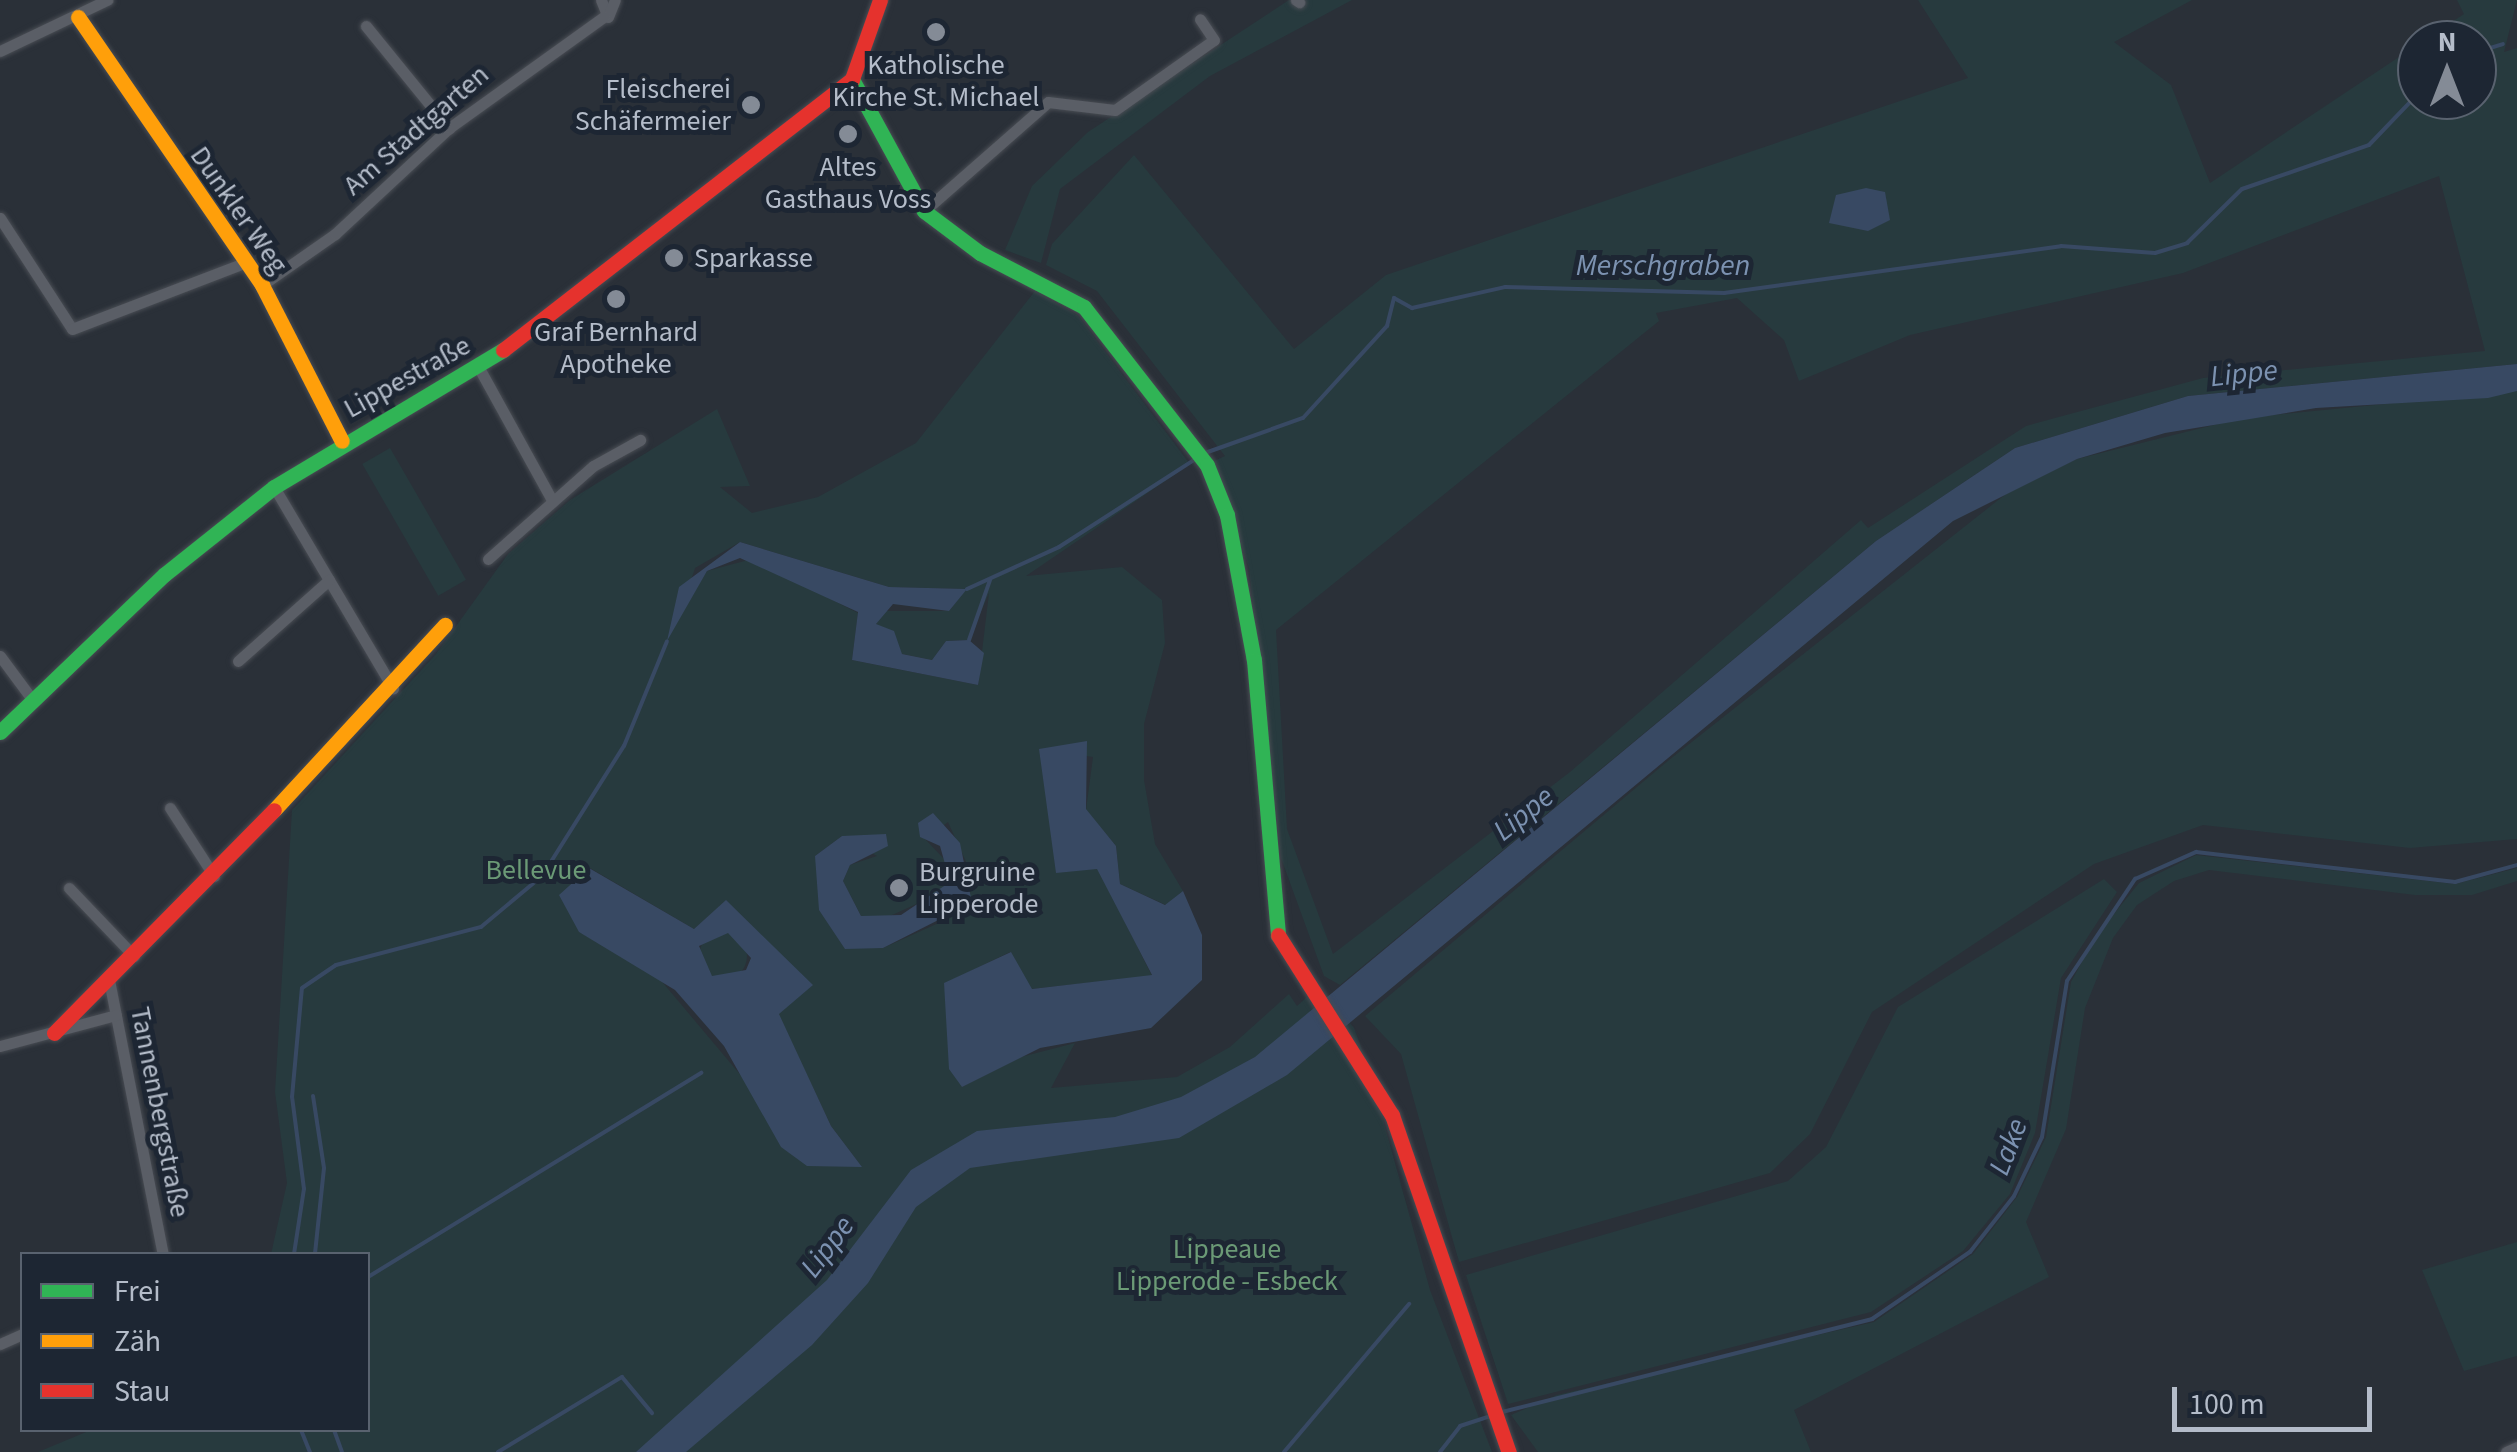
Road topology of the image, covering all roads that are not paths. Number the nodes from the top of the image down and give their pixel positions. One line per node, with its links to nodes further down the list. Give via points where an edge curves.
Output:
1 (107, 0): 6 (street)
2 (601, 0): 5 (street)
3 (615, 0): 5 (street, Am Stadtgarten, via 617,11)
4 (880, 0): 10 (street, via 874,36)
5 (605, 16): 11 (street, Am Stadtgarten)
6 (78, 17): 9 (street); 14 (street, Dunkler Weg)
7 (1200, 19): 12 (street, via 1214,40 1114,110 1048,102)
8 (366, 26): 11 (street)
9 (0, 52)
10 (852, 79): 12 (street); 16 (street, Lippestraße)
11 (449, 128): 15 (street, Am Stadtgarten, via 335,234)
12 (924, 212): 39 (street, via 1093,316 1207,465 1227,514 1254,660 1273,916 1304,990 1347,1044 1404,1146)
13 (0, 218): 14 (street, via 72,329)
14 (244, 264): 15 (street, Dunkler Weg)
15 (262, 286): 18 (street, Dunkler Weg)
16 (479, 368): 18 (street, Lippestraße); 20 (street)
17 (640, 440): 20 (street)
18 (342, 441): 19 (street, Lippestraße)
19 (274, 487): 22 (street); 27 (street, Lippestraße, via 153,585)
20 (552, 500): 21 (street)
21 (488, 560)
22 (328, 580): 25 (street); 26 (street)
23 (444, 625): 26 (street)
24 (0, 656): 27 (street)
25 (238, 661)
26 (393, 688): 30 (street)
27 (34, 702): 28 (street, Lippestraße)
28 (0, 732)
29 (170, 808): 30 (street)
30 (214, 876): 32 (street)
31 (69, 888): 32 (street)
32 (134, 956): 33 (street)
33 (109, 980): 34 (street, Tannenbergstraße); 35 (street)
34 (116, 1016): 35 (street); 37 (street, Tannenbergstraße)
35 (54, 1033): 36 (street)
36 (0, 1046)
37 (163, 1252)
38 (2517, 1448): 40 (street)
39 (1509, 1452)
40 (2506, 1452)

